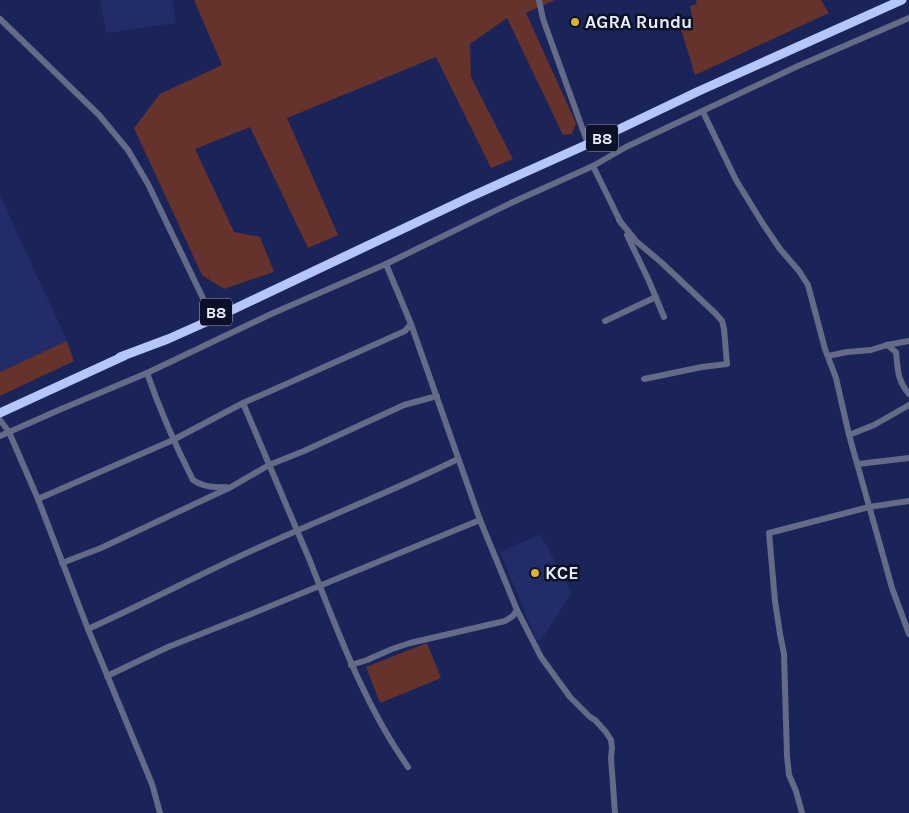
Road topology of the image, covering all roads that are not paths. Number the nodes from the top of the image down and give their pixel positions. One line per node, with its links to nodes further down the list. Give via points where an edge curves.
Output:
1 (539, 0): 6 (street)
2 (901, 0): 6 (highway, B8)
3 (909, 18): 5 (street)
4 (0, 19): 11 (street, via 99,115 128,150 148,184)
5 (703, 112): 7 (street, via 626,147); 17 (street, via 736,180 808,286)
6 (588, 144): 11 (highway, B8)
7 (593, 166): 8 (street); 9 (street)
8 (619, 220): 10 (street); 19 (street, via 636,241 716,314 724,329 728,364)
9 (386, 264): 14 (street); 18 (street)
10 (656, 297): 12 (street); 13 (street)
11 (212, 317): 24 (highway, B8)
12 (664, 317)
13 (605, 321)
14 (411, 324): 21 (street); 22 (street, via 405,331)
15 (909, 341): 16 (street)
16 (887, 345): 17 (street); 20 (street, via 896,352 900,380)
17 (828, 356): 27 (street)
18 (147, 373): 26 (street); 29 (street)
19 (644, 378)
20 (909, 394)
21 (437, 396): 31 (street); 33 (street, via 404,404 304,452)
22 (243, 403): 29 (street); 33 (street)
23 (909, 405): 27 (street)
24 (0, 413)
25 (0, 420): 26 (street)
26 (9, 432): 28 (street); 35 (street)
27 (849, 435): 32 (street)
28 (0, 436)
29 (173, 440): 34 (street, via 193,480 216,488); 35 (street)
30 (909, 458): 32 (street)
31 (458, 459): 38 (street); 39 (street)
32 (858, 464): 37 (street)
33 (269, 465): 34 (street); 39 (street)
34 (230, 487): 40 (street, via 102,548)
35 (38, 499): 40 (street)
36 (909, 501): 37 (street)
37 (869, 507): 44 (street); 50 (street, via 768,533 784,654 789,776)
38 (480, 520): 41 (street); 42 (street)
39 (297, 530): 41 (street); 43 (street)
40 (62, 563): 43 (street)
41 (319, 586): 45 (street); 46 (street, via 168,647)
42 (516, 610): 45 (street, via 505,621 410,643); 49 (street, via 541,657 570,697 611,740)
43 (88, 629): 46 (street)
44 (909, 634)
45 (351, 665): 47 (street, via 372,709)
46 (107, 676): 48 (street, via 152,784)
47 (408, 767)
48 (160, 813)
49 (615, 813)
50 (802, 813)

